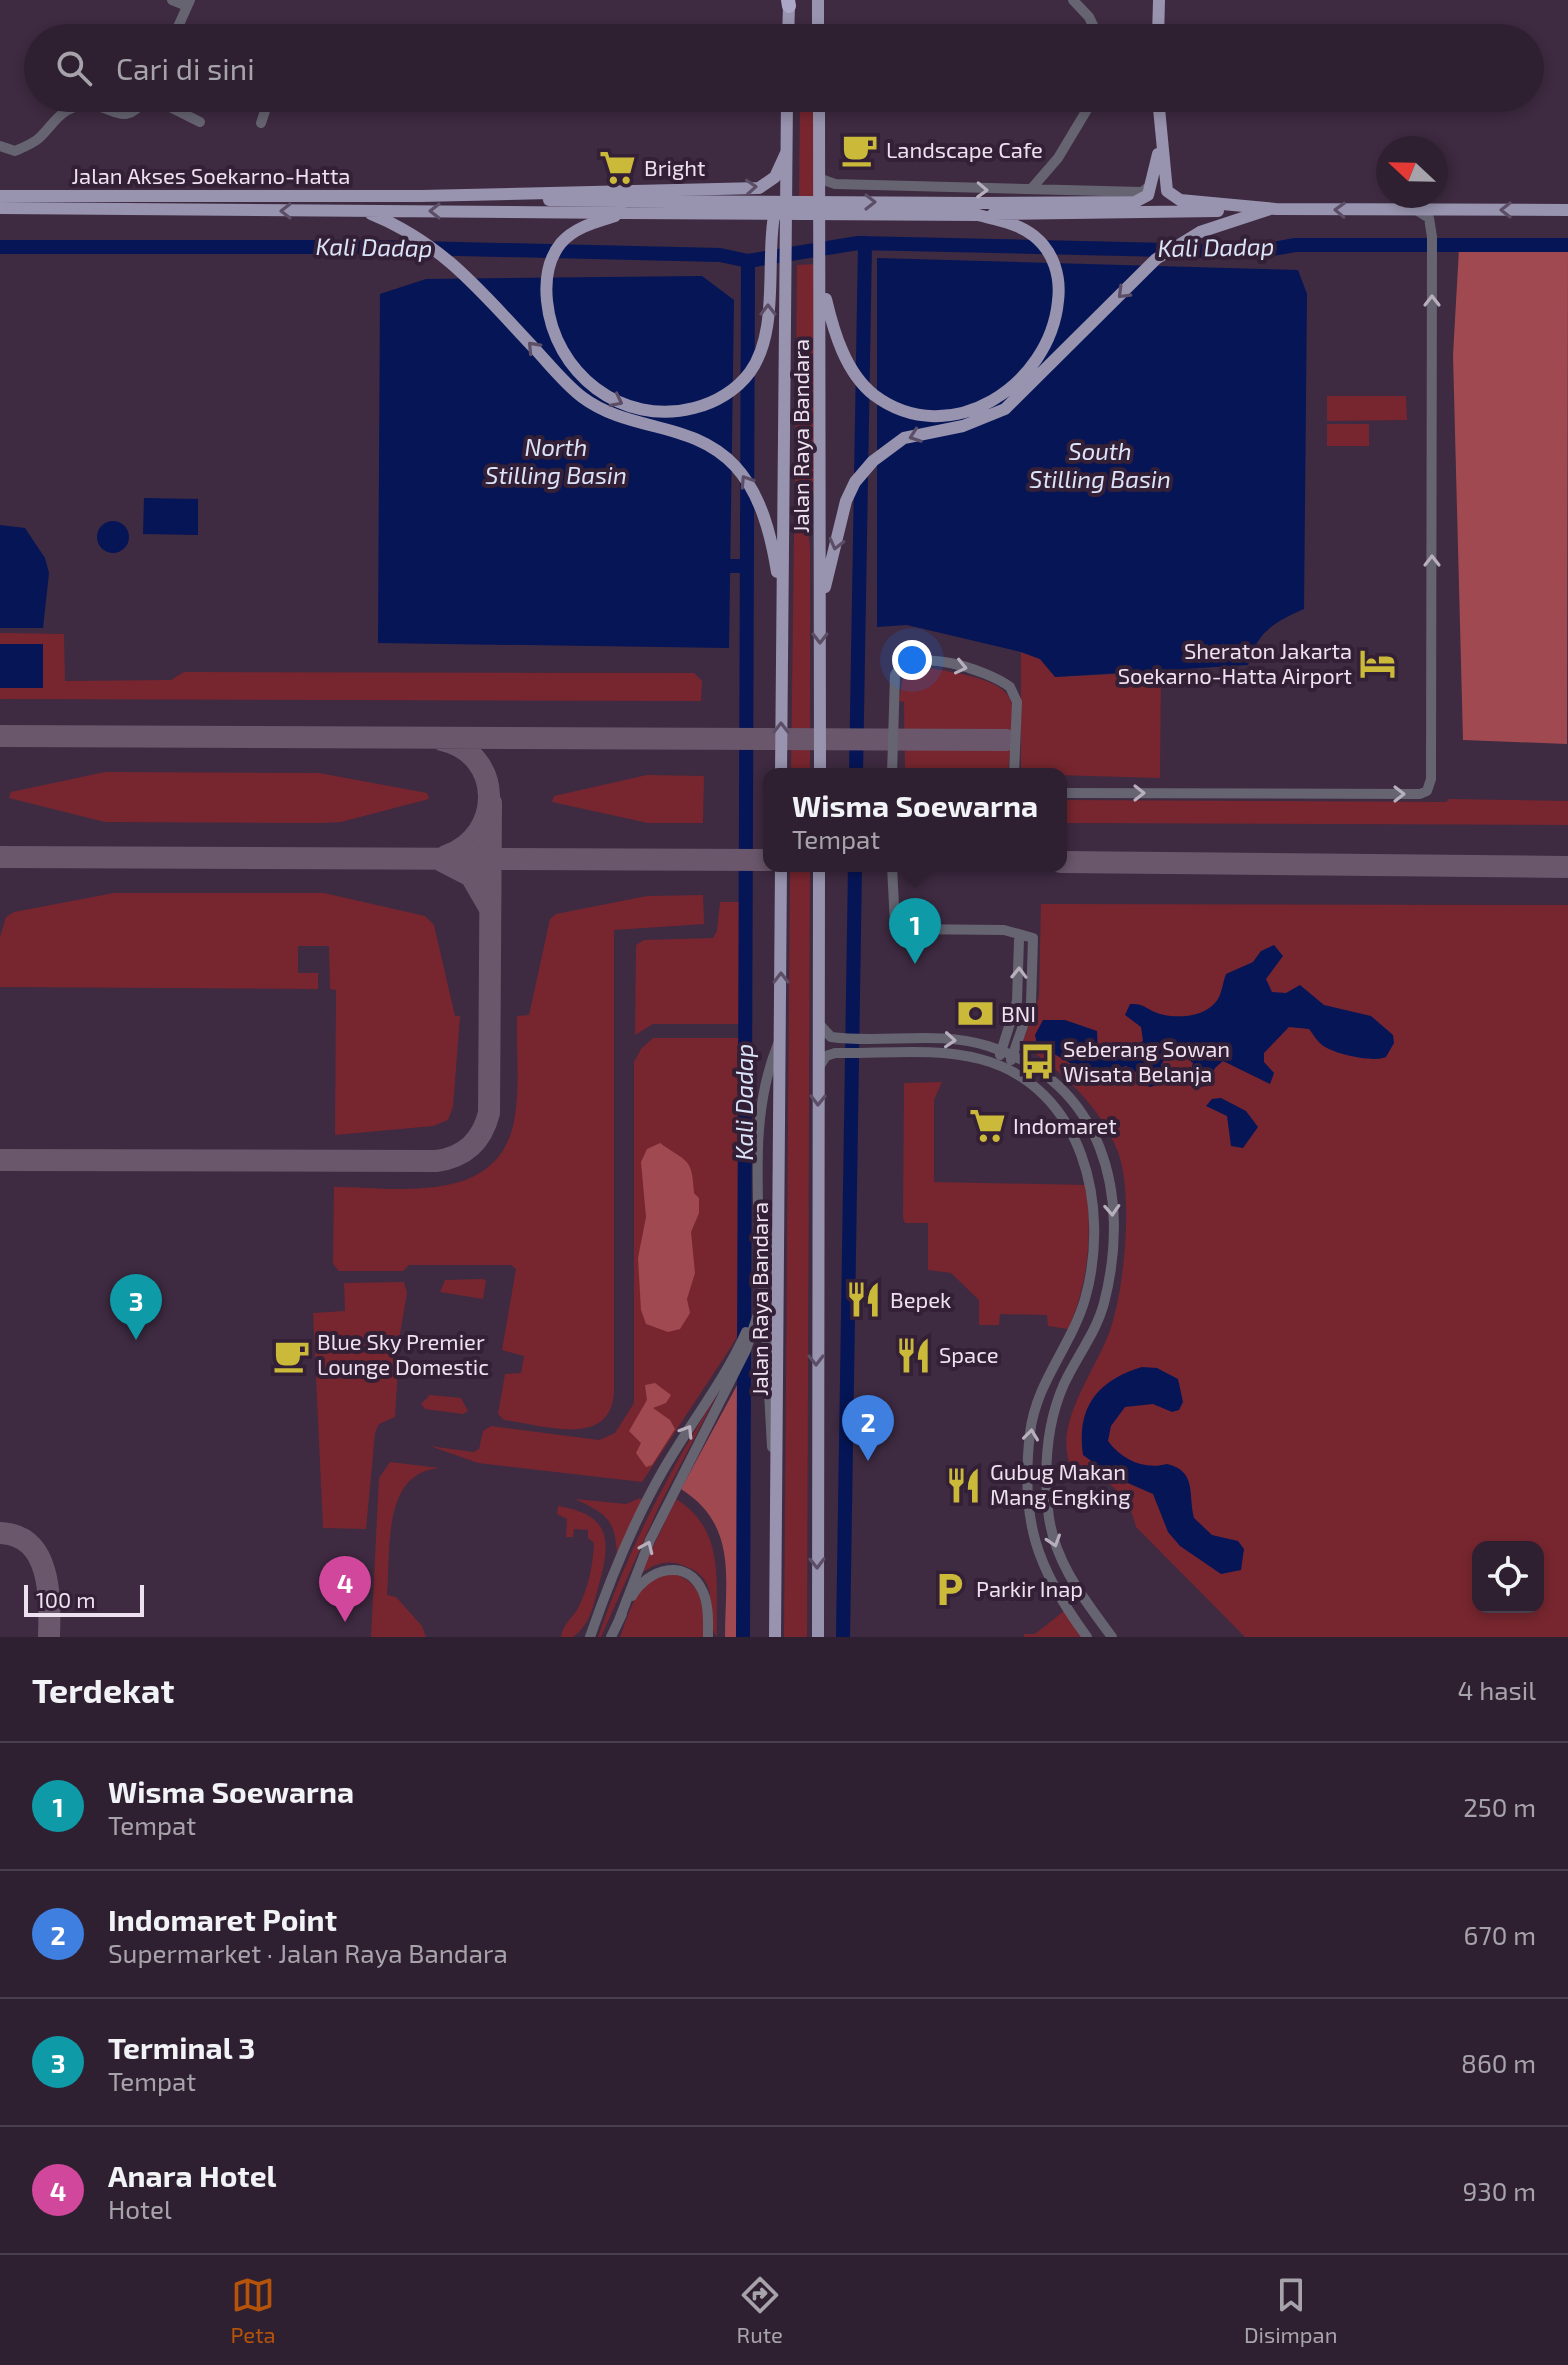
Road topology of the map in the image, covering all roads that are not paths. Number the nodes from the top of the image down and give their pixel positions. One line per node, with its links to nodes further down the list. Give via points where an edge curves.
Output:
1 (172, 0): 6 (street)
2 (818, 0): 9 (main road)
3 (1073, 0): 10 (street)
4 (1159, 0): 11 (main road)
5 (789, 2): 8 (main road)
6 (188, 3): 7 (street)
7 (179, 24)
8 (788, 24)
9 (818, 24)
10 (1092, 24)
11 (1158, 24)
12 (65, 112): 24 (street, via 19,149)
13 (110, 112): 14 (street)
14 (132, 112)
15 (180, 112): 21 (street)
16 (265, 112): 22 (street)
17 (787, 112): 25 (main road, Jalan Raya Bandara)
18 (819, 112): 27 (main road, Jalan Raya Bandara)
19 (1086, 112): 29 (street)
20 (1158, 112): 23 (main road)
21 (200, 122)
22 (261, 123)
23 (1159, 134): 28 (main road); 34 (main road, via 1172,196)
24 (0, 146)
25 (786, 153): 26 (main road, Jalan Raya Bandara); 31 (main road, one-way to 25, via 759,188 772,181)
26 (786, 176): 32 (main road, one-way to 26, via 584,225 562,243 548,271 553,329 578,374 615,401 659,413 704,406 733,390 762,349 768,326 768,239); 42 (main road, Jalan Raya Bandara)
27 (821, 179): 28 (street, one-way to 28, via 835,184 1024,192 1142,192); 40 (main road, Jalan Raya Bandara)
28 (1153, 184): 35 (main road, via 1148,195 1135,202)
29 (1032, 188)
30 (0, 196): 31 (main road, Jalan Akses Soekarno-Hatta)
31 (421, 196): 32 (main road)
32 (624, 207): 35 (main road, bridge); 38 (main road, Jalan Akses Soekarno-Hatta, one-way to 38)
33 (0, 208): 38 (main road, Jalan Akses Soekarno-Hatta, one-way to 33)
34 (1238, 208): 35 (main road, via 1209,213); 36 (main road)
35 (978, 209): 40 (main road, via 1011,223 1046,248 1059,292 1038,362 1017,384 978,408 938,415 886,402 856,375 837,339)
36 (1270, 209): 39 (main road, one-way to 36); 41 (main road, one-way to 41, via 1181,241 1156,259 1018,398 974,423 904,438 873,461 846,501)
37 (1568, 210): 39 (main road, one-way to 39)
38 (364, 211): 42 (main road, one-way to 38, via 758,501 745,477 719,450 674,429 614,415 580,396 450,259 413,232)
39 (1418, 211): 47 (street, one-way to 39, via 1427,791 1432,237 1429,218)
40 (822, 274): 41 (main road, Jalan Raya Bandara)
41 (820, 606): 44 (main road, Jalan Raya Bandara, one-way to 44)
42 (783, 607): 43 (main road, Jalan Raya Bandara, one-way to 42)
43 (781, 768)
44 (820, 768)
45 (892, 768): 46 (street, one-way to 46, via 895,675 906,662 925,661 972,669 1014,692)
46 (1014, 768)
47 (1067, 793)
48 (781, 872): 53 (main road, Jalan Raya Bandara, one-way to 48)
49 (819, 872): 52 (main road)
50 (892, 872): 51 (street, via 895,925)
51 (1022, 935): 54 (street, one-way to 51, via 1017,1001); 55 (street, via 1033,940 1033,994)
52 (819, 1022): 54 (street, one-way to 54, via 824,1033 836,1038 950,1040); 57 (main road)
53 (781, 1037): 59 (main road, Jalan Raya Bandara); 60 (street, via 769,1067 759,1122)
54 (1001, 1051): 55 (street); 56 (street)
55 (1013, 1056): 58 (street); 71 (street, one-way to 71, via 1038,1069 1073,1102 1097,1136 1108,1173 1113,1243 1109,1282 1096,1326 1064,1384 1053,1417 1047,1492 1059,1556)
56 (996, 1064): 57 (street, via 949,1054 835,1053); 58 (street)
57 (818, 1068): 69 (main road, one-way to 69)
58 (1008, 1069): 70 (street, one-way to 58, via 1041,1564 1030,1530 1027,1492 1034,1412 1045,1377 1078,1319 1089,1281 1094,1243 1091,1189 1084,1156 1067,1125 1035,1088)
59 (780, 1195): 62 (street, via 752,1324); 63 (main road, Jalan Raya Bandara)
60 (759, 1235)
61 (765, 1318): 63 (street, via 768,1416)
62 (720, 1389): 64 (street, one-way to 62); 65 (street, one-way to 62, via 660,1475)
63 (779, 1488): 68 (main road, Jalan Raya Bandara)
64 (619, 1620): 66 (street); 67 (street, via 644,1579 656,1571 676,1570 694,1578 703,1591)
65 (590, 1637)
66 (611, 1637)
67 (708, 1637)
68 (775, 1637)
69 (818, 1637)
70 (1087, 1637)
71 (1112, 1637)

